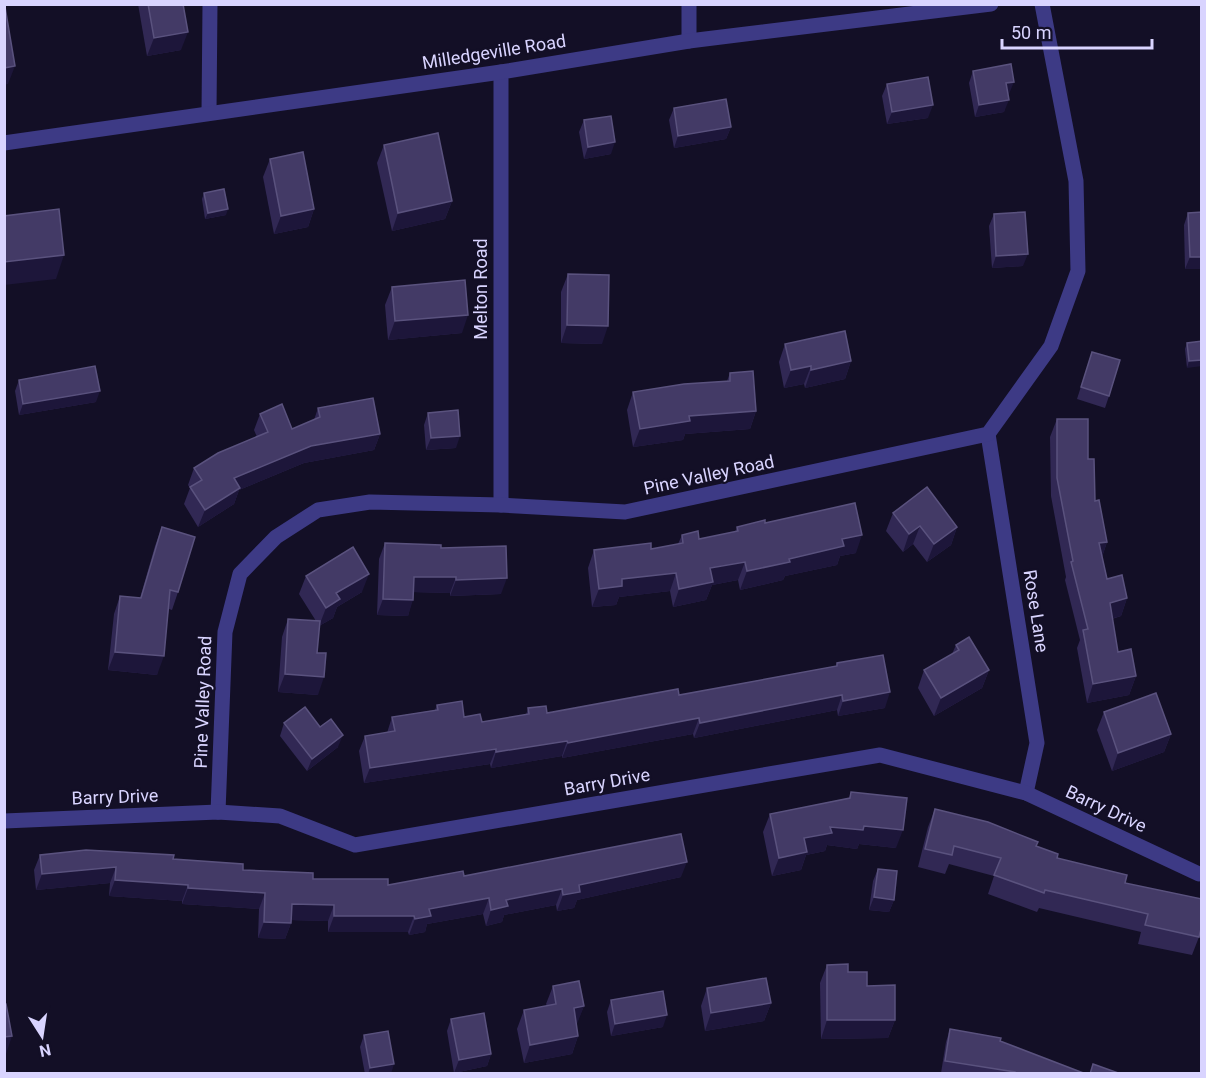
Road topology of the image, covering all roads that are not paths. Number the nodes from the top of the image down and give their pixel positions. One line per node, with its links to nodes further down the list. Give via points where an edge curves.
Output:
1 (210, 4): 7 (street)
2 (689, 4): 5 (street)
3 (991, 4): 5 (street, Milledgeville Road)
4 (1041, 4): 9 (street, via 1076,181 1078,271 1052,346)
5 (689, 41): 6 (street, Milledgeville Road)
6 (501, 72): 7 (street, Milledgeville Road); 10 (street, Melton Road)
7 (209, 112): 8 (street, Milledgeville Road)
8 (4, 142)
9 (988, 434): 10 (street, Pine Valley Road, via 625,512); 11 (street, Rose Lane, via 1037,743)
10 (501, 505): 12 (street, Pine Valley Road, via 370,502 318,510 276,537 240,574 225,632)
11 (1026, 793): 12 (street, Barry Drive, via 880,755 355,845 280,816); 14 (street, Barry Drive)
12 (218, 812): 13 (street, Barry Drive)
13 (4, 821)
14 (1199, 874)

